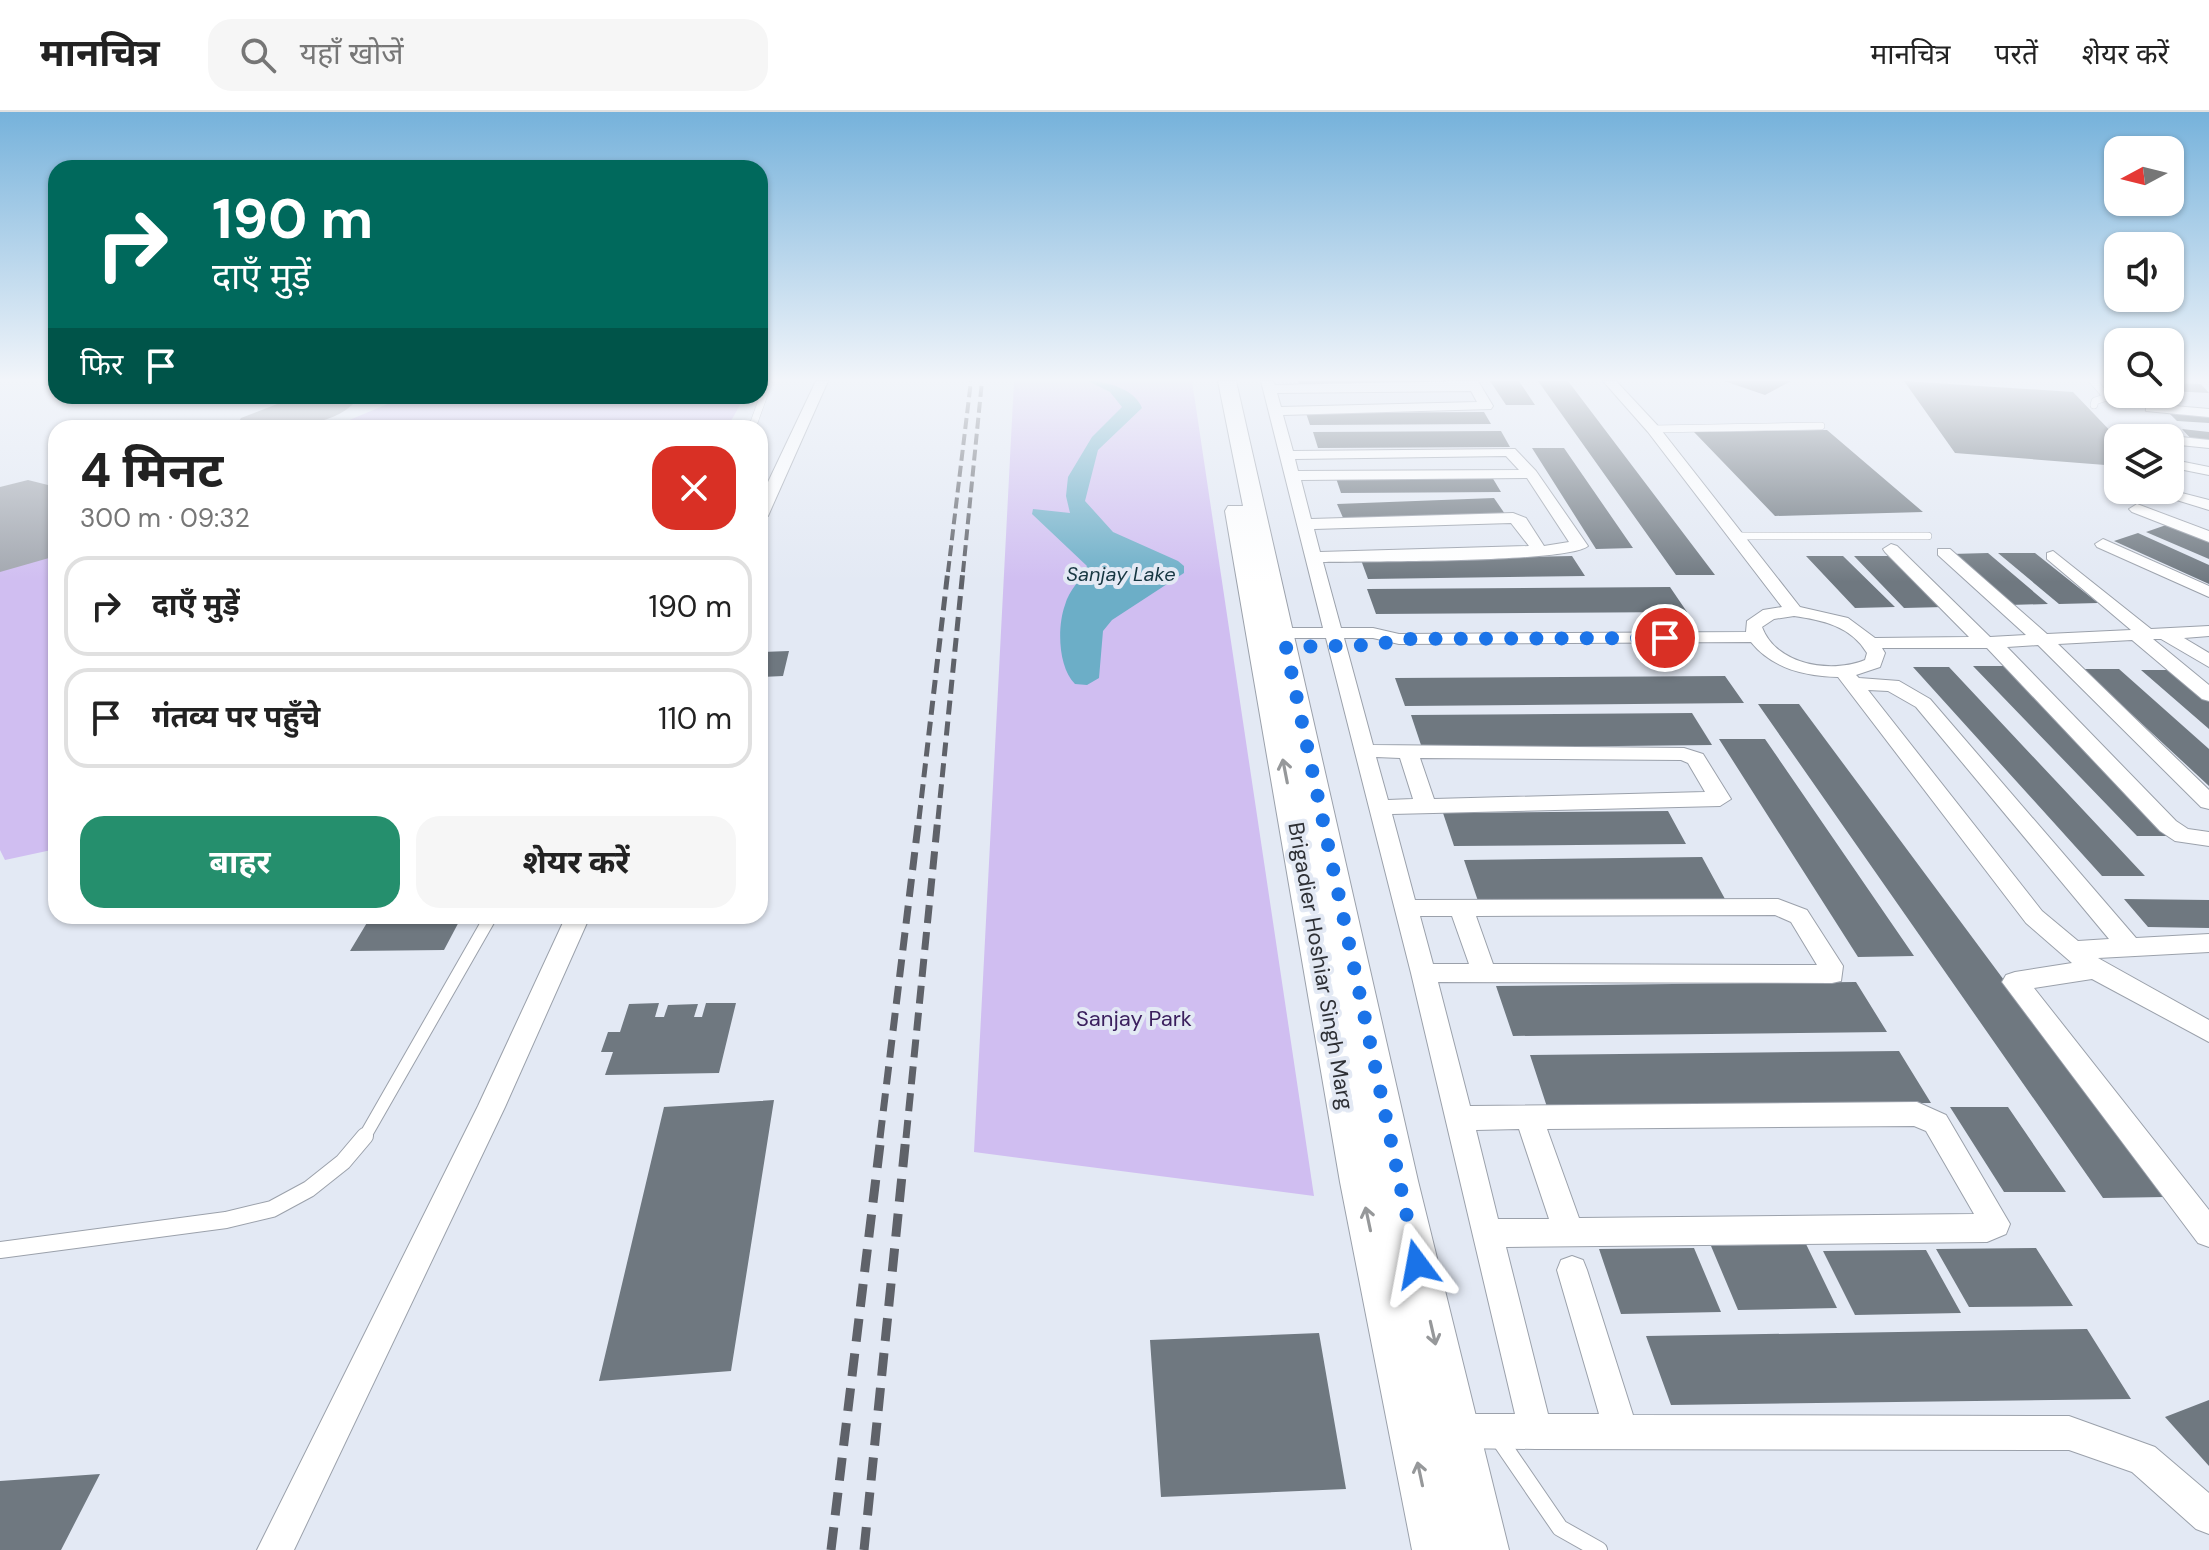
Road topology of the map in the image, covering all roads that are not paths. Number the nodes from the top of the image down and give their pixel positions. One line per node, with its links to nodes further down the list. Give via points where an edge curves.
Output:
1 (791, 448): 12 (street)
2 (1226, 448): 33 (street, Brigadier Hoshiar Singh Marg)
3 (1239, 448): 33 (street, Brigadier Hoshiar Singh Marg)
4 (1285, 448): 6 (street)
5 (1668, 448): 16 (street)
6 (1287, 455): 9 (street, via 1500,451 1516,454); 10 (street)
7 (2184, 466): 8 (street)
8 (2209, 471)
9 (1531, 474): 10 (street); 21 (street, via 1580,546)
10 (1293, 476): 15 (street)
11 (2184, 498): 13 (street)
12 (768, 499)
13 (2209, 505)
14 (2137, 509): 18 (street)
15 (1306, 524): 21 (street, via 1513,518); 24 (street)
16 (1739, 536): 17 (lane); 26 (street)
17 (1928, 536)
18 (2209, 537)
19 (2103, 544): 25 (street)
20 (1891, 549): 32 (street)
21 (1540, 551): 24 (street)
22 (1944, 552): 30 (street)
23 (2053, 556): 28 (street)
24 (1315, 557): 34 (street)
25 (2209, 592)
26 (1794, 611): 31 (street, via 1759,620 1753,625); 35 (street, via 1841,622)
27 (2209, 616): 28 (street)
28 (2145, 631): 29 (street); 30 (street); 36 (street); 38 (street)
29 (2209, 631)
30 (2037, 634): 32 (street); 41 (street)
31 (1754, 637): 34 (street, via 1399,639 1378,645); 37 (street, via 1778,657)
32 (1984, 638): 35 (street); 44 (street, via 2168,826 2183,836)
33 (1273, 640): 34 (street); 63 (street, Brigadier Hoshiar Singh Marg, one-way to 63); 69 (street, Brigadier Hoshiar Singh Marg, one-way to 33, via 1360,1182)
34 (1337, 640): 39 (street)
35 (1872, 643): 37 (street, via 1873,663)
36 (2209, 661)
37 (1849, 678): 50 (street, via 1892,685 1923,703); 51 (street, via 2009,887)
38 (2209, 695)
39 (1363, 751): 40 (street); 43 (street)
40 (1408, 752): 42 (street); 42 (street, via 1684,754 1696,759 1720,799)
41 (2209, 802)
42 (1426, 806): 43 (street)
43 (1378, 807): 45 (street)
44 (2209, 839)
45 (1405, 908): 46 (street); 54 (street)
46 (1461, 908): 53 (street); 53 (street, via 1778,907 1799,916 1832,974)
47 (487, 924): 61 (lane, via 372,1128 343,1162 309,1189 272,1209 226,1220)
48 (574, 924): 68 (street)
49 (2209, 943): 50 (street)
50 (2129, 946): 51 (street)
51 (2071, 950): 52 (street)
52 (2095, 969): 55 (street); 59 (street, via 2015,982)
53 (1484, 972): 54 (street)
54 (1423, 973): 57 (street)
55 (2209, 1032)
56 (1529, 1117): 57 (street); 60 (street); 60 (street, via 1926,1116 1936,1123 1995,1224 1972,1229)
57 (1459, 1118): 58 (street)
58 (1489, 1233): 60 (street); 65 (street)
59 (2209, 1233)
60 (1569, 1234)
61 (0, 1250)
62 (1572, 1270): 66 (street)
63 (1455, 1431): 64 (street); 70 (street, Brigadier Hoshiar Singh Marg)
64 (1494, 1432): 65 (street); 71 (lane, via 1560,1528)
65 (1536, 1432): 66 (street)
66 (1621, 1432): 67 (street, via 2069,1433 2143,1459)
67 (2209, 1516)
68 (275, 1550)
69 (1437, 1550)
70 (1484, 1550)
71 (1599, 1550)

